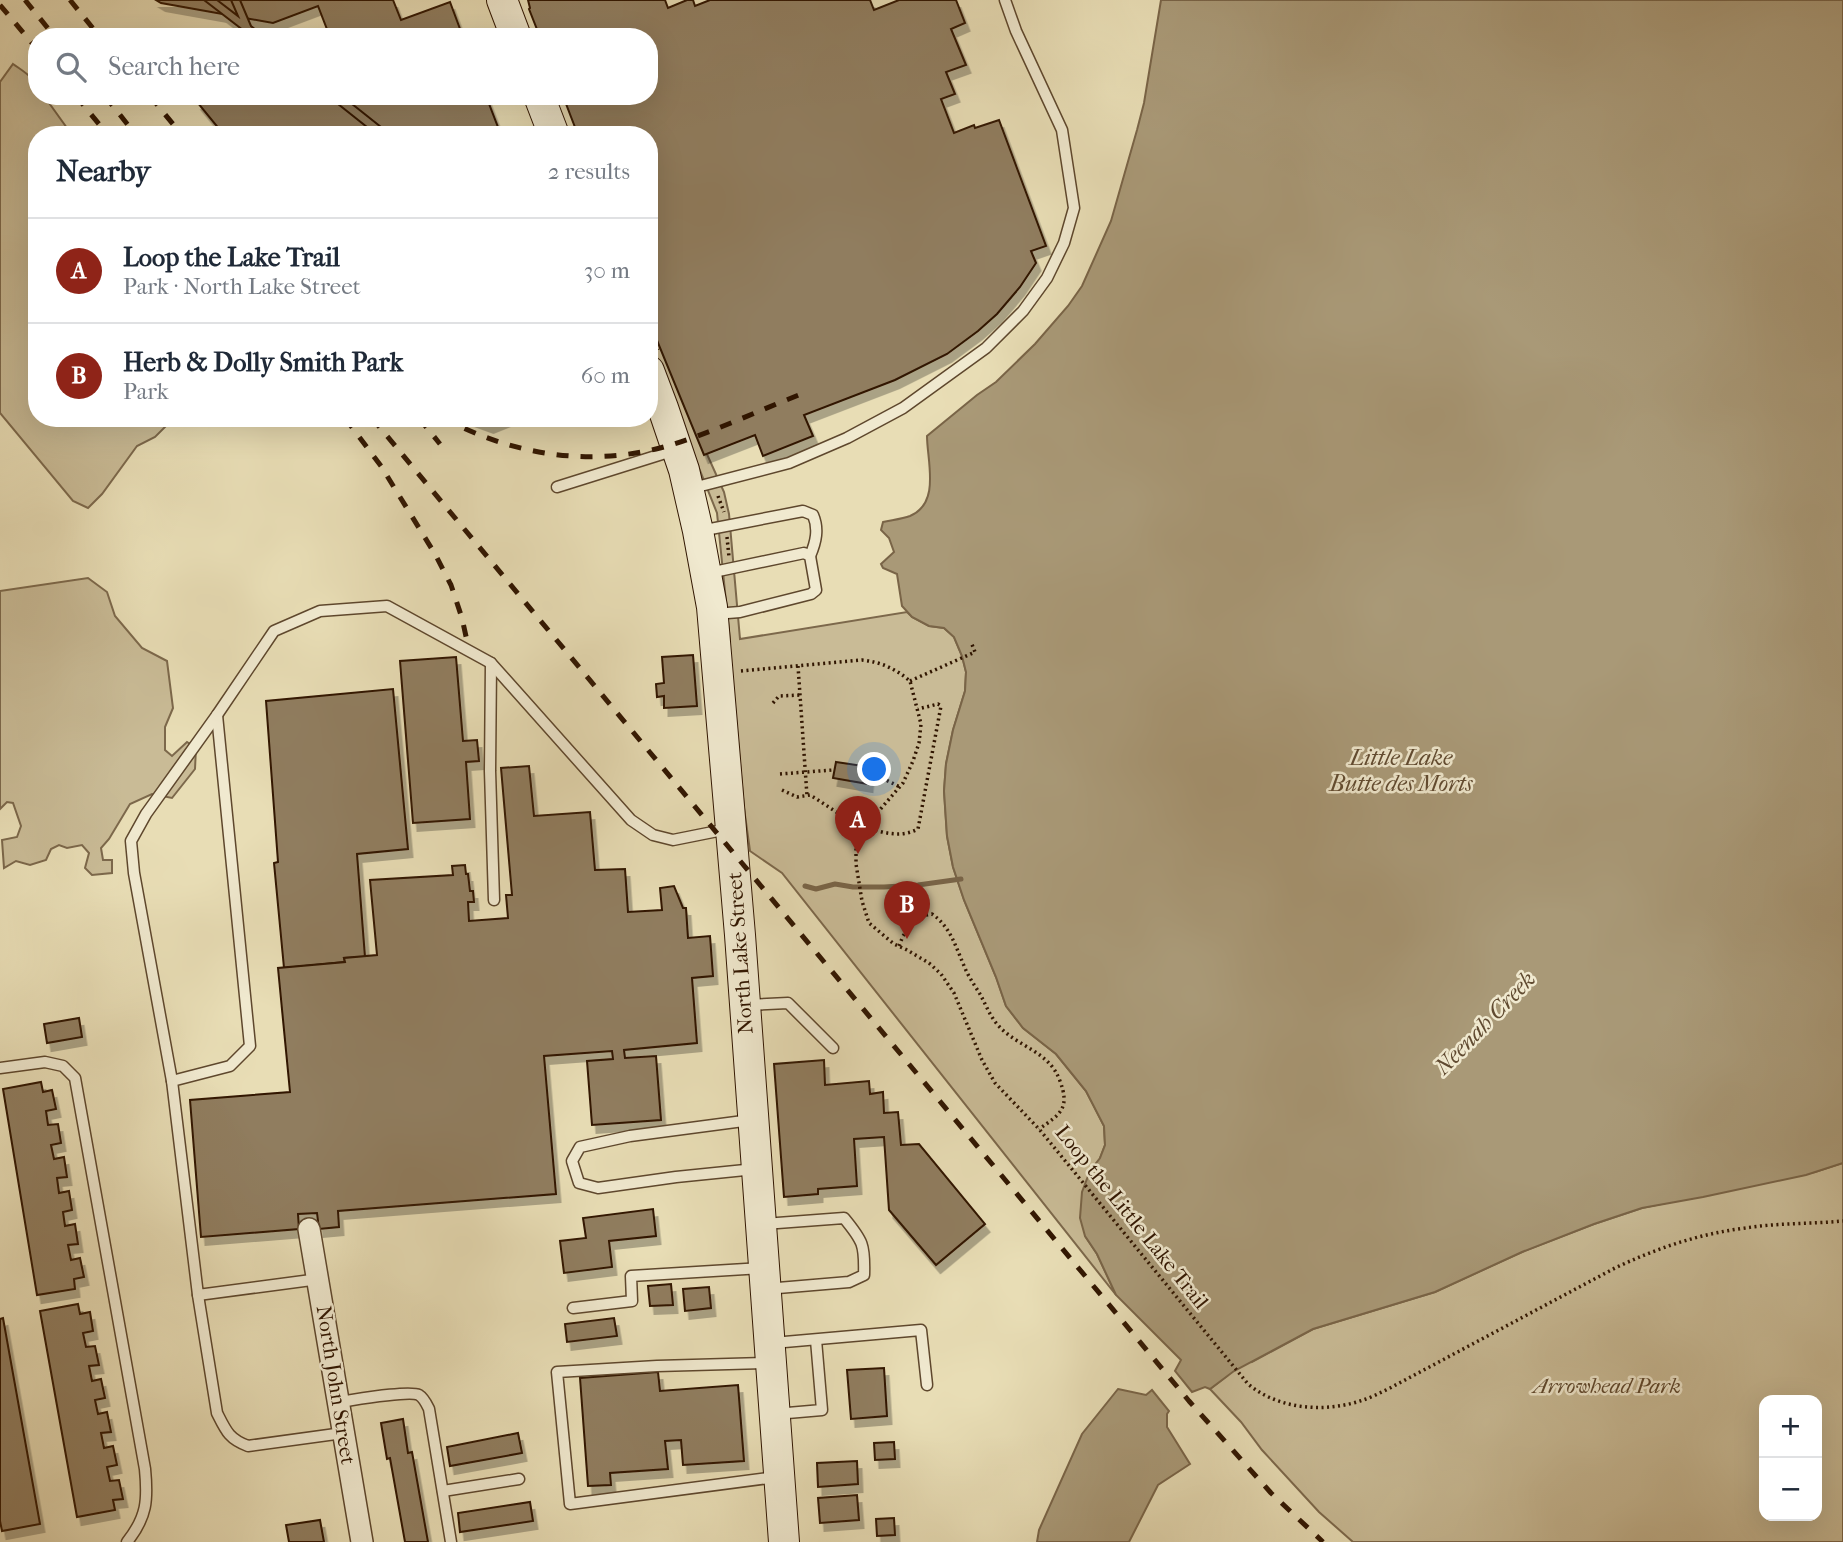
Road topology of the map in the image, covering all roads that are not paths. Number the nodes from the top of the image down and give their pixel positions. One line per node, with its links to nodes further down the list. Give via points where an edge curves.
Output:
1 (502, 0): 3 (main road)
2 (1005, 0): 9 (lane, via 1062,130 1074,208 1064,243 1046,278 1023,311 986,348 903,408 789,463)
3 (513, 28)
4 (542, 105): 5 (main road)
5 (551, 126)
6 (658, 395): 7 (main road, North Lake Street)
7 (678, 449): 8 (lane); 9 (main road, North Lake Street)
8 (557, 487)
9 (688, 489): 10 (main road, North Lake Street)
10 (698, 531): 11 (lane, via 803,510 813,515 816,524); 12 (main road, North Lake Street)
11 (810, 556): 12 (lane, via 804,553); 13 (lane, via 816,590 811,594 740,612)
12 (706, 573): 13 (main road, North Lake Street)
13 (712, 614): 16 (main road, North Lake Street)
14 (491, 663): 15 (lane, via 387,606 320,611 274,631); 16 (lane, via 631,820 653,835 673,840); 17 (lane)
15 (217, 715): 21 (lane, via 131,841); 21 (lane, via 250,1046 230,1066)
16 (731, 829): 18 (main road, North Lake Street)
17 (494, 900)
18 (745, 1005): 19 (lane, via 788,1003); 22 (main road, North Lake Street)
19 (833, 1048)
20 (0, 1068): 39 (lane, via 45,1062 63,1066 75,1078 145,1469 147,1495 141,1521)
21 (172, 1081): 28 (lane)
22 (753, 1119): 23 (main road, North Lake Street); 23 (lane, via 580,1147 572,1161 579,1183 598,1188)
23 (757, 1169): 24 (main road, North Lake Street)
24 (761, 1224): 27 (main road, North Lake Street); 27 (lane, via 844,1218 862,1240 865,1260 864,1275 849,1282)
25 (309, 1229): 26 (street, North John Street)
26 (318, 1279): 28 (lane); 33 (street, North John Street)
27 (765, 1279): 29 (lane, via 631,1276 632,1301); 31 (main road, North Lake Street)
28 (198, 1295): 35 (lane, via 217,1413 235,1441 248,1446)
29 (573, 1308)
30 (816, 1340): 31 (lane); 32 (lane, via 921,1330); 34 (lane, via 822,1410)
31 (771, 1353): 34 (main road, North Lake Street); 36 (lane, via 557,1372 570,1504)
32 (926, 1385)
33 (339, 1402): 35 (street, North John Street); 38 (lane, via 419,1395 429,1409)
34 (775, 1414): 36 (main road, North Lake Street)
35 (343, 1433): 40 (street, North John Street)
36 (779, 1476): 42 (main road, North Lake Street)
37 (519, 1479): 38 (lane)
38 (443, 1491): 41 (lane)
39 (127, 1542)
40 (362, 1542)
41 (451, 1542)
42 (784, 1542)

